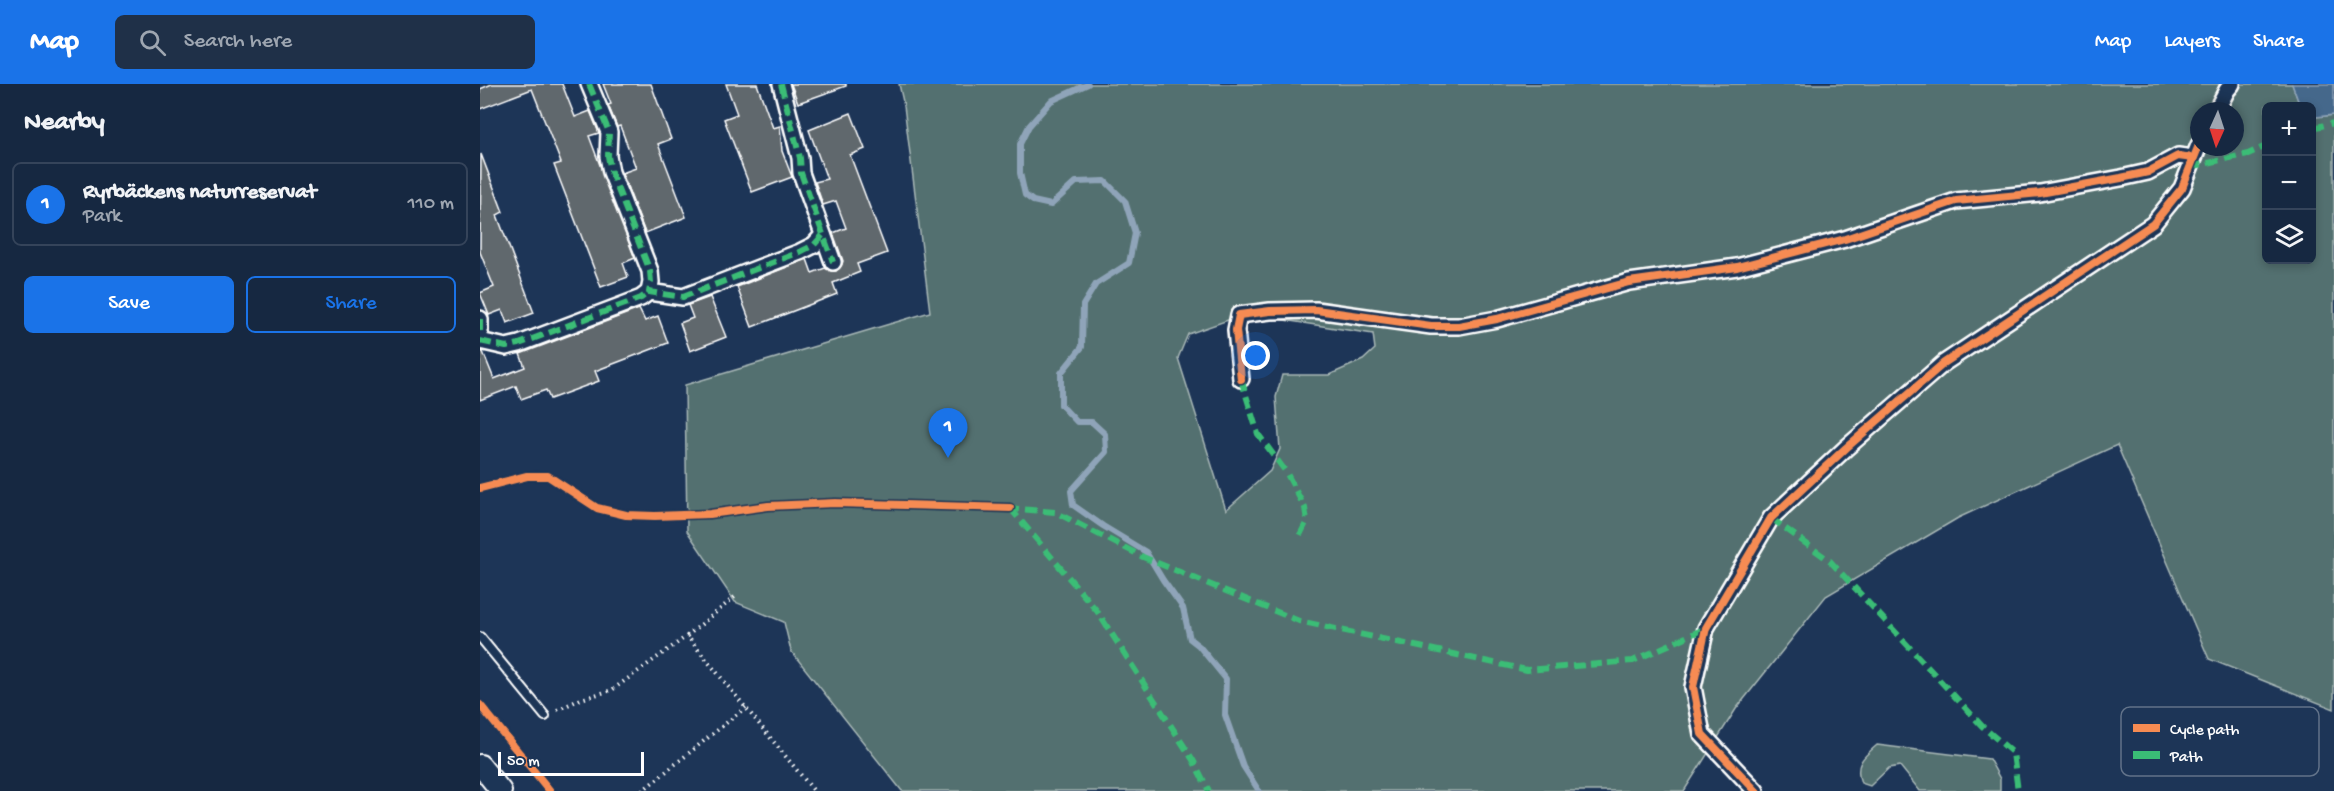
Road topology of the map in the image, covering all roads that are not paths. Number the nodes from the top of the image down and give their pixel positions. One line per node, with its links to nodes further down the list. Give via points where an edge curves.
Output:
1 (589, 84): 9 (street, via 609,132 611,172 650,271)
2 (781, 84): 7 (street, via 801,173)
3 (2232, 84): 4 (street)
4 (2220, 102)
5 (2190, 153): 13 (street, via 2148,172 2121,178 2040,193 1956,201 1845,239 1737,267 1629,282 1497,320 1431,326 1316,310 1239,315 1236,330)
6 (2194, 156): 18 (street, via 2182,188 2153,224 1944,363 1771,519 1706,628 1693,687 1702,734)
7 (823, 235): 8 (street); 9 (street, via 800,252 683,297)
8 (833, 262)
9 (649, 292): 12 (street, via 519,344 506,347)
10 (480, 319): 11 (street)
11 (480, 336)
12 (480, 341)
13 (1241, 379)
14 (480, 637): 15 (lane)
15 (545, 716)
16 (480, 765): 17 (street)
17 (501, 791)
18 (1756, 791)

